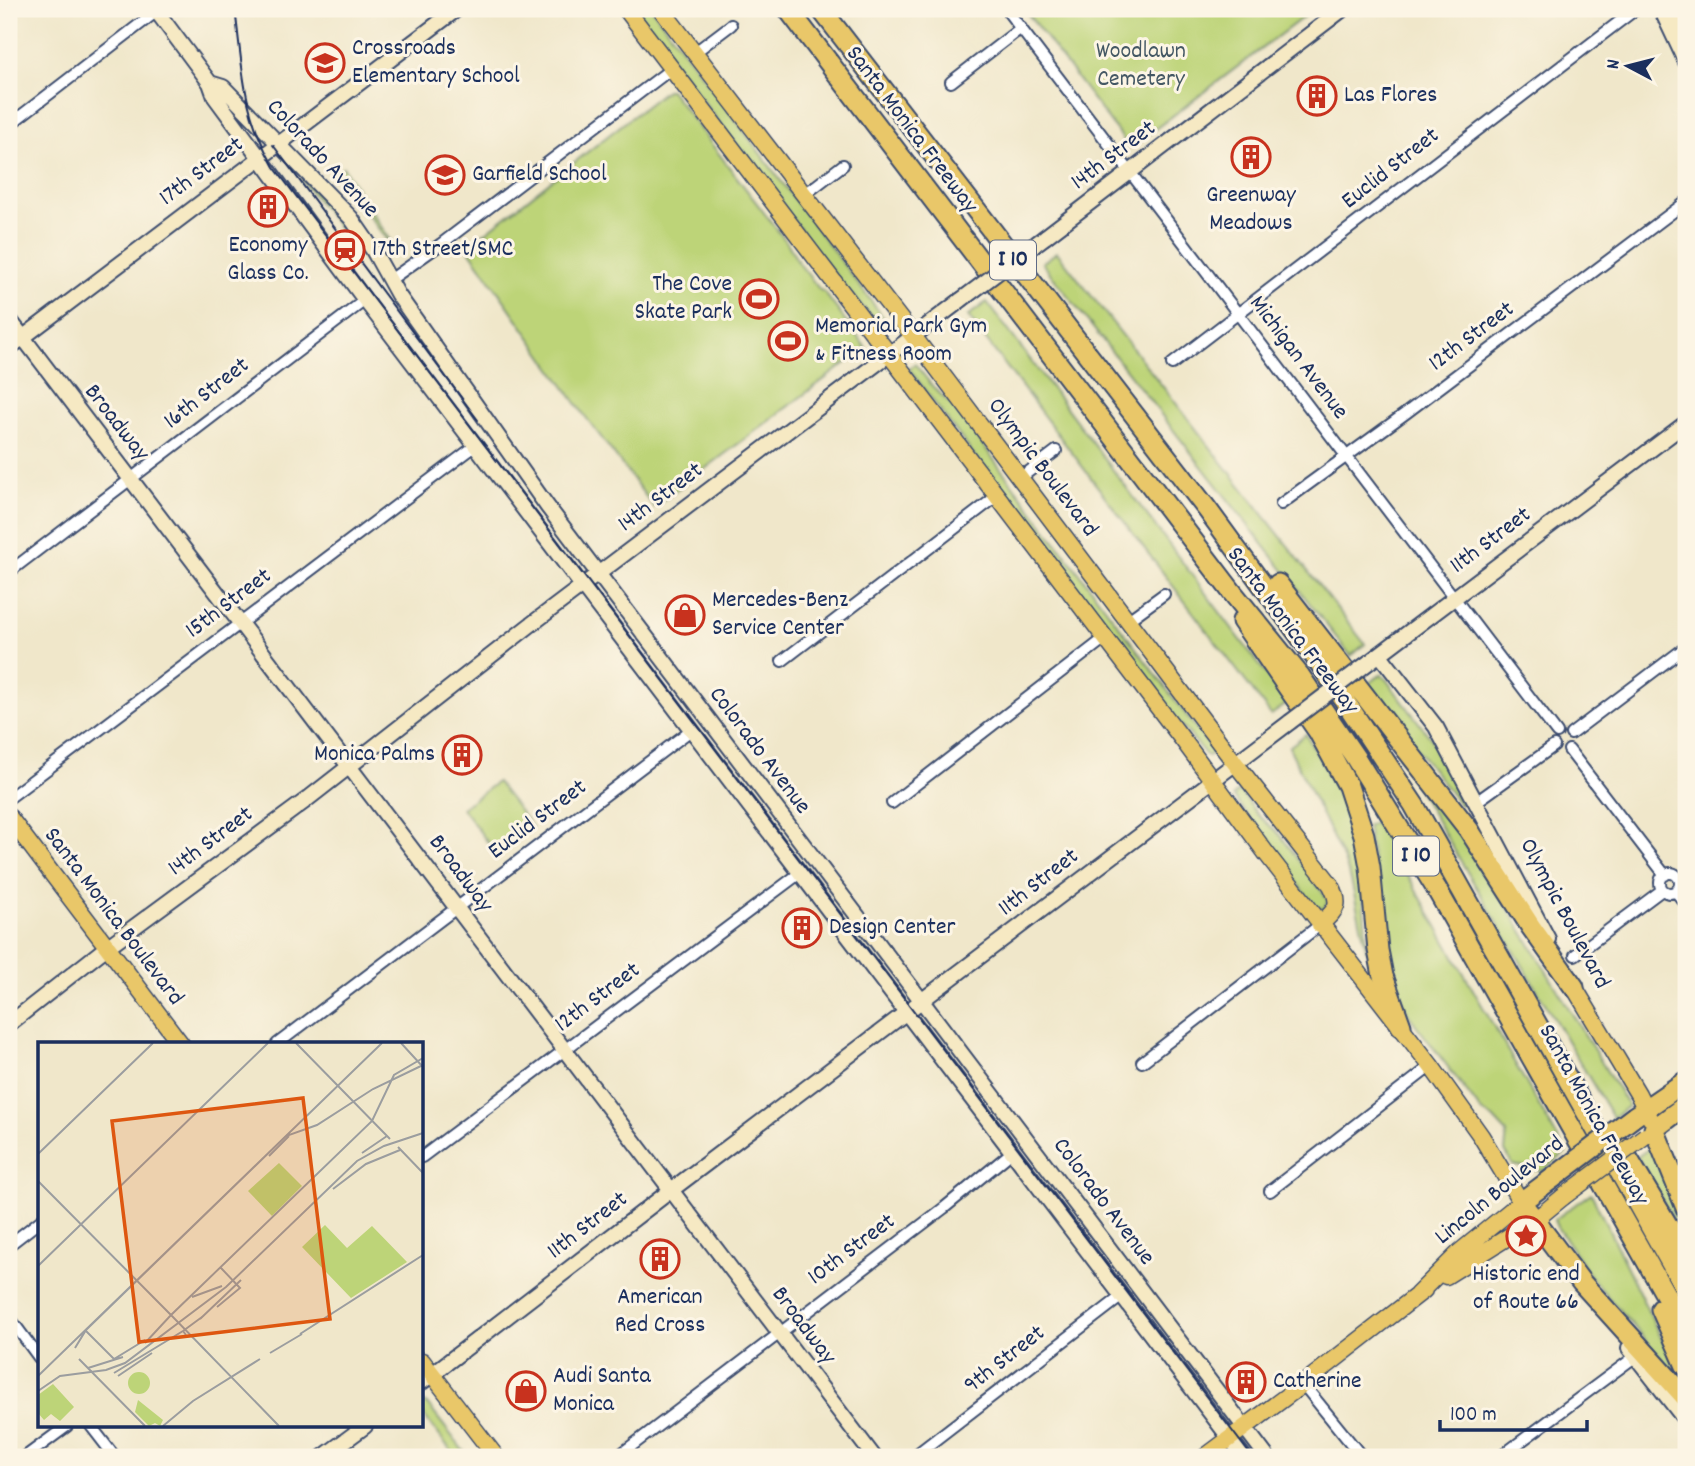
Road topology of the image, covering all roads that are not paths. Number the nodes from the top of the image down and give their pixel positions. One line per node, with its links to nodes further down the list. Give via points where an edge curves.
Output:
1 (457, 9): 21 (street, 17th Street)
2 (626, 9): 17 (main road)
3 (661, 9): 15 (main road, Olympic Boulevard)
4 (788, 9): 48 (highway, Santa Monica Freeway / I 10)
5 (821, 9): 44 (highway, Santa Monica Freeway / I 10)
6 (1006, 9): 13 (street, Michigan Avenue)
7 (1343, 9): 24 (street, 14th Street)
8 (1636, 9): 29 (street, Euclid Street)
9 (1661, 9): 14 (street)
10 (1674, 9): 14 (street)
11 (156, 10): 19 (street, Colorado Avenue); 20 (street)
12 (731, 25): 15 (street)
13 (1021, 28): 18 (street); 24 (street, Michigan Avenue)
14 (1684, 39): 16 (street)
15 (694, 53): 25 (main road, Olympic Boulevard)
16 (1686, 62)
17 (671, 69): 27 (street); 34 (main road)
18 (951, 82)
19 (210, 83): 21 (street, Colorado Avenue, via 223,87); 22 (street, Colorado Avenue)
20 (9, 125)
21 (279, 144): 22 (street, 17th Street); 27 (street, Colorado Avenue, via 351,218)
22 (259, 158): 28 (street, Colorado Avenue); 32 (street, 17th Street)
23 (843, 165): 25 (street)
24 (1130, 173): 29 (street, Michigan Avenue); 31 (street, 14th Street, bridge)
25 (804, 195): 31 (main road, Olympic Boulevard)
26 (1686, 202): 39 (street, 12th Street)
27 (390, 280): 46 (street, Colorado Avenue)
28 (365, 300): 37 (street, Colorado Avenue); 41 (street, 16th Street)
29 (1238, 314): 35 (street, Euclid Street); 39 (street, Michigan Avenue)
30 (9, 319): 32 (street, Broadway)
31 (913, 336): 34 (street, 14th Street); 40 (main road, Olympic Boulevard)
32 (23, 337): 33 (street, 17th Street); 41 (street, Broadway)
33 (9, 348)
34 (889, 353): 42 (main road); 46 (street, 14th Street)
35 (1172, 364)
36 (1686, 423): 50 (street, 11th Street)
37 (475, 446): 47 (street, Colorado Avenue); 52 (street, 15th Street)
38 (1056, 451): 40 (street)
39 (1347, 457): 43 (street, 12th Street); 50 (street, Michigan Avenue)
40 (1019, 479): 51 (main road, Olympic Boulevard)
41 (132, 480): 45 (street, 16th Street); 52 (street, Broadway)
42 (997, 496): 53 (main road); 56 (street)
43 (1281, 504)
44 (1207, 509): 79 (highway, via 1248,546 1404,743); 82 (highway, Santa Monica Freeway / I 10, via 1414,805)
45 (9, 572)
46 (597, 575): 47 (street, 14th Street); 80 (street, Colorado Avenue)
47 (583, 586): 57 (street, Colorado Avenue); 63 (street, 14th Street)
48 (1232, 592): 84 (highway, via 1244,627 1318,731 1357,809 1368,856 1383,976); 104 (highway, Santa Monica Freeway / I 10, via 1300,676 1355,757 1499,996)
49 (1164, 594): 51 (street)
50 (1454, 598): 55 (street, 11th Street); 58 (street, Michigan Avenue)
51 (1127, 621): 62 (main road, Olympic Boulevard)
52 (240, 622): 63 (street, Broadway); 65 (street, 15th Street)
53 (1105, 638): 64 (main road); 67 (street)
54 (1686, 647): 59 (street)
55 (1380, 655): 62 (street, 11th Street, bridge); 66 (street, Olympic Boulevard, via 1436,727)
56 (782, 661)
57 (691, 730): 69 (street, Colorado Avenue); 75 (street, Euclid Street)
58 (1557, 733): 59 (street); 60 (street)
59 (1571, 734): 61 (street)
60 (1554, 746): 61 (street); 66 (street)
61 (1569, 750): 71 (street)
62 (1235, 763): 64 (street, 11th Street); 76 (main road, Olympic Boulevard, via 1331,884 1337,906)
63 (350, 765): 75 (street, Broadway); 77 (street, 14th Street)
64 (1213, 780): 76 (main road); 80 (street, 11th Street)
65 (9, 798)
66 (1476, 802): 79 (street, Olympic Boulevard)
67 (892, 803)
68 (9, 817): 77 (main road, Santa Monica Boulevard)
69 (800, 873): 81 (street, Colorado Avenue); 87 (street, 12th Street)
70 (1682, 874): 71 (street); 73 (street)
71 (1665, 875): 72 (street, via 1660,880)
72 (1662, 890): 73 (street); 78 (street)
73 (1676, 892): 74 (street)
74 (1686, 904)
75 (456, 908): 86 (street, Euclid Street); 87 (street, Broadway)
76 (1320, 925): 84 (main road); 88 (street)
77 (107, 947): 83 (street, 14th Street); 85 (main road, Santa Monica Boulevard)
78 (1575, 955)
79 (1574, 986): 92 (main road, Olympic Boulevard)
80 (921, 1001): 81 (street, 11th Street); 122 (street, Colorado Avenue)
81 (905, 1013): 94 (street, Colorado Avenue); 96 (street, 11th Street)
82 (1535, 1018): 103 (highway); 106 (highway, Santa Monica Freeway / I 10)
83 (9, 1024)
84 (1401, 1026): 89 (main road)
85 (179, 1042)
86 (279, 1042)
87 (564, 1049): 95 (street, 12th Street); 96 (street, Broadway)
88 (1142, 1062)
89 (1431, 1066): 97 (street); 98 (main road)
90 (1686, 1081): 92 (highway, Lincoln Boulevard)
91 (1686, 1105): 93 (highway, Lincoln Boulevard)
92 (1640, 1112): 93 (main road, Olympic Boulevard); 98 (highway, Lincoln Boulevard, bridge)
93 (1650, 1132): 99 (highway, Olympic Boulevard); 100 (main road, Lincoln Boulevard, bridge)
94 (1012, 1152): 108 (street, Colorado Avenue); 111 (street, 10th Street)
95 (424, 1155)
96 (670, 1191): 111 (street, Broadway); 115 (street, 11th Street)
97 (1270, 1191)
98 (1521, 1202): 100 (highway); 107 (main road, Lincoln Boulevard)
99 (1686, 1208)
100 (1535, 1220): 105 (highway); 107 (main road, Lincoln Boulevard)
101 (38, 1223): 102 (street)
102 (9, 1245)
103 (1686, 1256)
104 (1646, 1261): 110 (highway, Santa Monica Freeway / I 10); 114 (highway, via 1658,1304)
105 (1582, 1283): 113 (street); 117 (highway)
106 (1686, 1290)
107 (1417, 1295): 116 (main road, Lincoln Boulevard)
108 (1122, 1296): 123 (street, Colorado Avenue); 130 (street, 9th Street)
109 (9, 1317): 112 (street)
110 (1686, 1331)
111 (779, 1332): 128 (street, 10th Street); 129 (street, Broadway)
112 (38, 1356)
113 (1636, 1356): 118 (street); 135 (street)
114 (1686, 1366)
115 (427, 1378): 127 (main road)
116 (1303, 1384): 122 (main road, Lincoln Boulevard); 134 (street)
117 (1686, 1398)
118 (1686, 1421)
119 (64, 1428): 124 (street)
120 (93, 1428): 125 (street)
121 (362, 1428): 126 (street)
122 (1244, 1428): 123 (main road, Lincoln Boulevard); 133 (street, Colorado Avenue)
123 (1230, 1438): 131 (main road, Lincoln Boulevard); 132 (street, Colorado Avenue)
124 (25, 1457)
125 (115, 1457)
126 (323, 1457)
127 (496, 1457)
128 (617, 1457)
129 (874, 1457)
130 (913, 1457)
131 (1205, 1457)
132 (1244, 1457)
133 (1267, 1457)
134 (1362, 1457)
135 (1500, 1457)

